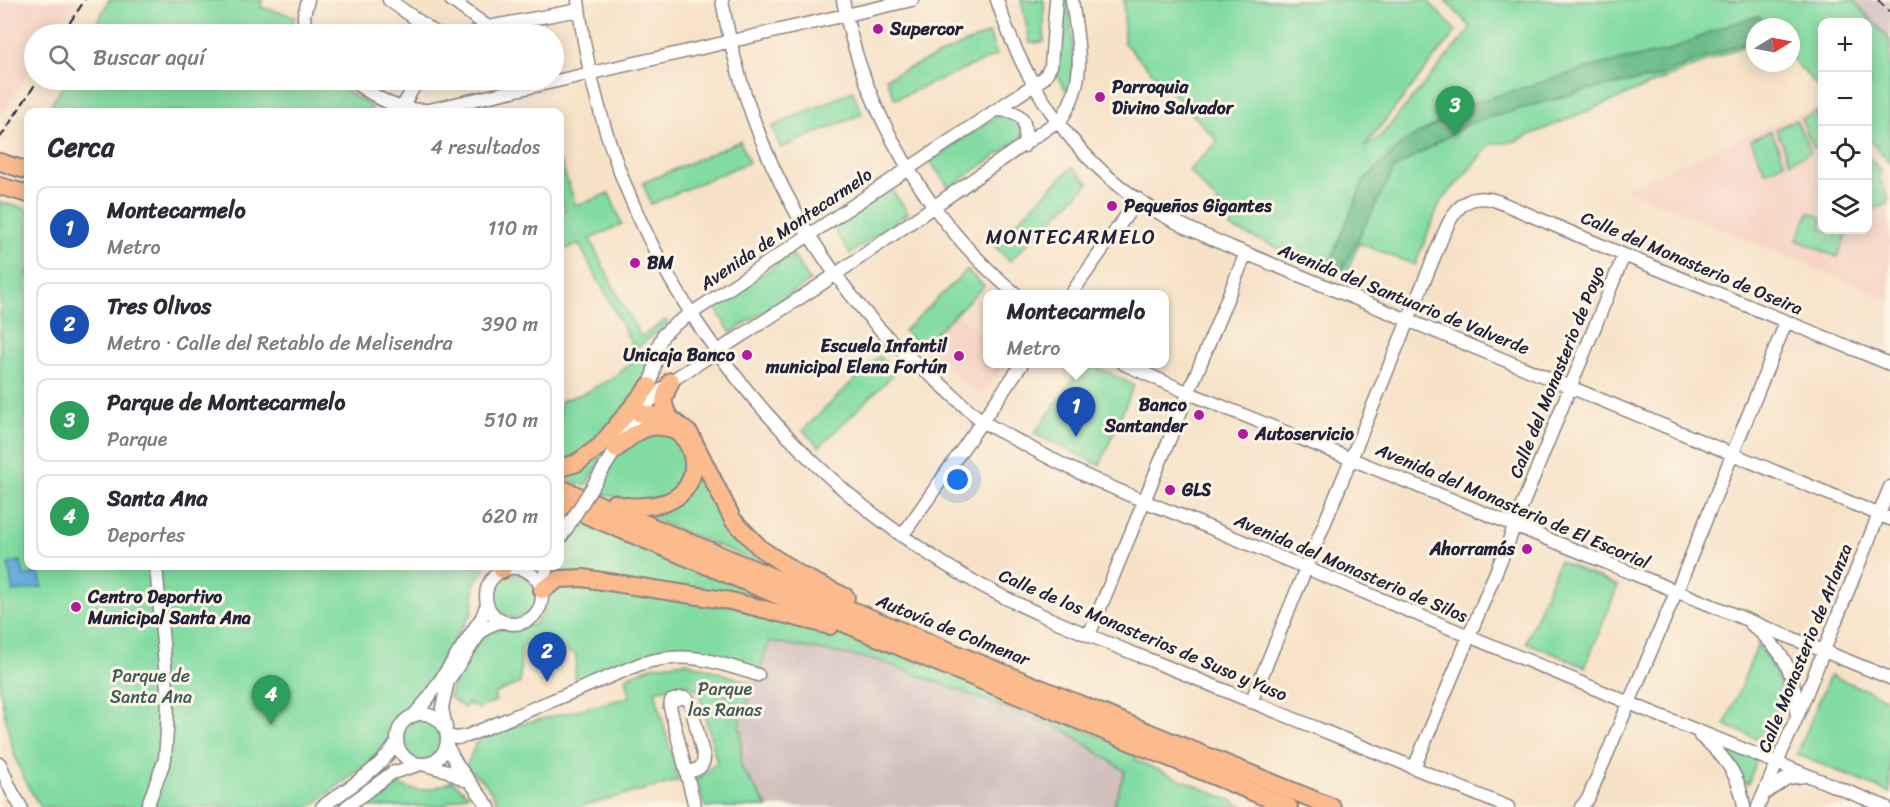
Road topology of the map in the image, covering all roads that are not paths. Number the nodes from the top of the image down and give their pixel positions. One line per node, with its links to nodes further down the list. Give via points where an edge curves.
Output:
1 (308, 0): 13 (street)
2 (389, 0): 14 (street)
3 (452, 0): 15 (street)
4 (722, 0): 18 (street, Avenida del Monasterio de Silos)
5 (843, 0): 11 (street)
6 (912, 0): 11 (street)
7 (997, 0): 21 (street, Avenida del Santuario de Valverde, via 1010,39)
8 (1056, 0): 21 (street, Avenida de Montecarmelo, via 1051,66)
9 (1072, 0): 29 (street, via 1080,71 1072,103)
10 (578, 5): 12 (street); 19 (street, Calle de los Monasterios de Suso y Yuso)
11 (846, 15): 18 (street); 32 (street, via 872,95)
12 (521, 21): 16 (street); 17 (street)
13 (304, 24)
14 (423, 24)
15 (484, 24)
16 (504, 24)
17 (521, 24)
18 (730, 42): 19 (street); 42 (street, Avenida del Monasterio de Silos, via 758,135 791,205)
19 (590, 75): 20 (street); 48 (street, Calle de los Monasterios de Suso y Yuso, via 616,161 637,213)
20 (564, 79)
21 (1034, 86): 28 (street, Avenida de Montecarmelo); 29 (street, Avenida del Santuario de Valverde)
22 (367, 90): 25 (street)
23 (412, 90): 26 (street)
24 (506, 90): 27 (street)
25 (399, 108)
26 (402, 108)
27 (437, 108)
28 (998, 110): 30 (street, via 1020,115 1025,122); 32 (street, Avenida de Montecarmelo)
29 (1058, 122): 30 (street, Avenida de Montecarmelo); 39 (street, Avenida del Santuario de Valverde, via 1092,164)
30 (1024, 146): 41 (street, Avenida de Montecarmelo)
31 (0, 162): 33 (highway)
32 (909, 168): 41 (street); 42 (street, Avenida de Montecarmelo)
33 (24, 170)
34 (0, 174): 35 (highway)
35 (24, 181)
36 (0, 186): 37 (highway)
37 (24, 193)
38 (0, 195): 40 (highway)
39 (1138, 199): 43 (street, Avenida del Santuario de Valverde, via 1189,229); 47 (street)
40 (24, 201)
41 (934, 207): 45 (street, Avenida de Montecarmelo); 46 (street, via 986,268)
42 (810, 235): 45 (street, Avenida del Monasterio de Silos); 48 (street, Avenida de Montecarmelo)
43 (1246, 253): 49 (street, Avenida del Santuario de Valverde); 58 (street)
44 (1624, 255): 49 (street, Calle del Monasterio de Oseira, via 1497,201 1470,200 1453,214); 50 (street, Calle del Monasterio de Oseira); 57 (street, Calle del Monasterio de Poyo)
45 (836, 274): 51 (street, Avenida de Montecarmelo); 61 (street, Avenida del Monasterio de Silos, via 901,351)
46 (1011, 290)
47 (1074, 290)
48 (691, 315): 51 (street, Calle de los Monasterios de Suso y Yuso); 56 (street, Avenida de Montecarmelo, via 661,339)
49 (1408, 319): 57 (street, Avenida del Santuario de Valverde); 64 (street)
50 (1786, 322): 52 (street, Calle del Monasterio de Oseira); 63 (street)
51 (716, 351): 55 (street, Avenida de Montecarmelo); 75 (street, Calle de los Monasterios de Suso y Yuso, via 751,398 799,450 839,488)
52 (1890, 364)
53 (1019, 368): 61 (street)
54 (1135, 368): 58 (street, Avenida del Monasterio de El Escorial)
55 (671, 381): 59 (street, Avenida de Montecarmelo); 60 (highway, via 663,402)
56 (649, 386): 59 (street, Avenida de Montecarmelo); 65 (highway, via 600,446 577,463)
57 (1570, 387): 63 (street, Avenida del Santuario de Valverde); 73 (street, Calle del Monasterio de Poyo)
58 (1189, 393): 64 (street, Avenida del Monasterio de El Escorial); 69 (street)
59 (639, 413): 60 (highway); 62 (street, Avenida de Montecarmelo)
60 (670, 418): 93 (highway, via 690,434 733,520 761,549 802,576)
61 (982, 421): 69 (street, Avenida del Monasterio de Silos, via 1062,465); 75 (street)
62 (616, 449): 67 (highway, via 652,427 672,430 692,453 691,481 671,501 640,507 618,505); 74 (street, Avenida de Montecarmelo, bridge)
63 (1732, 455): 71 (street, Avenida del Santuario de Valverde); 83 (street)
64 (1350, 457): 73 (street, Avenida del Monasterio de El Escorial); 76 (street)
65 (564, 467)
66 (1890, 487): 71 (street)
67 (564, 488)
68 (564, 489): 93 (highway, Autovía de Colmenar)
69 (1144, 502): 76 (street, Avenida del Monasterio de Silos); 88 (street)
70 (564, 506): 91 (highway, Autovía de Colmenar)
71 (1878, 514): 72 (street, Avenida del Santuario de Valverde); 90 (street, Calle Monasterio de Arlanza)
72 (1890, 519)
73 (1514, 526): 83 (street, Avenida del Monasterio de El Escorial); 89 (street, Calle del Monasterio de Poyo)
74 (564, 533)
75 (902, 536): 88 (street, Calle de los Monasterios de Suso y Yuso, via 994,592)
76 (1306, 569): 89 (street, Avenida del Monasterio de Silos); 95 (street)
77 (156, 570): 111 (street, via 168,699 167,730 165,759)
78 (496, 570): 86 (street, via 483,580)
79 (498, 570): 84 (street, via 486,590)
80 (532, 570): 82 (street)
81 (546, 570): 82 (street)
82 (542, 589): 87 (street, via 541,606 531,619 516,624); 91 (highway, via 559,579 583,578 731,601 818,623)
83 (1675, 592): 85 (street, Avenida del Monasterio de El Escorial); 96 (street)
84 (487, 604): 86 (street); 87 (street)
85 (1743, 618): 90 (street, Avenida del Monasterio de El Escorial); 98 (street, via 1781,653 1793,682)
86 (477, 621): 97 (street)
87 (501, 621): 100 (street, via 480,633 448,681 442,708)
88 (1089, 634): 95 (street, Calle de los Monasterios de Suso y Yuso)
89 (1469, 637): 96 (street, Avenida del Monasterio de Silos); 105 (street, Calle del Monasterio de Poyo)
90 (1823, 651): 94 (street, Avenida del Monasterio de El Escorial); 98 (street, Calle Monasterio de Arlanza)
91 (936, 662): 116 (highway, Autovía de Colmenar)
92 (758, 675): 100 (street, via 696,658 662,658 467,736)
93 (1018, 677): 117 (highway, Autovía de Colmenar)
94 (1890, 678)
95 (1251, 702): 105 (street, Calle de los Monasterios de Suso y Yuso)
96 (1628, 703): 99 (street, Avenida del Monasterio de Silos); 119 (street, via 1588,799)
97 (413, 716): 100 (street, via 433,716); 101 (street, via 401,725)
98 (1796, 720): 103 (street, Calle Monasterio de Arlanza)
99 (1681, 724): 103 (street, Avenida del Monasterio de Silos); 120 (street, Avenida del Monasterio de Silos, via 1716,749 1731,767 1741,788)
100 (447, 738): 104 (street, via 438,760); 108 (street, via 458,766)
101 (397, 742): 104 (street, via 407,760); 112 (street, via 378,764)
102 (0, 764): 110 (street)
103 (1778, 764): 107 (street, Avenida del Monasterio de Silos); 109 (street, Calle Monasterio de Arlanza)
104 (422, 765): 108 (street, via 448,771); 113 (street, via 392,773)
105 (1414, 768): 118 (street, Calle de los Monasterios de Suso y Yuso)
106 (687, 772): 106 (street, via 700,768 704,759 690,702 680,698 671,701 670,707); 115 (street)
107 (1809, 776): 109 (street, Calle Monasterio de Arlanza, via 1787,778); 122 (street, Avenida del Monasterio de Silos)
108 (472, 785): 114 (street)
109 (1764, 795): 121 (street, Calle Monasterio de Arlanza)
110 (21, 807)
111 (147, 807)
112 (322, 807)
113 (346, 807)
114 (489, 807)
115 (695, 807)
116 (1289, 807)
117 (1332, 807)
118 (1508, 807)
119 (1581, 807)
120 (1743, 807)
121 (1758, 807)
122 (1886, 807)

